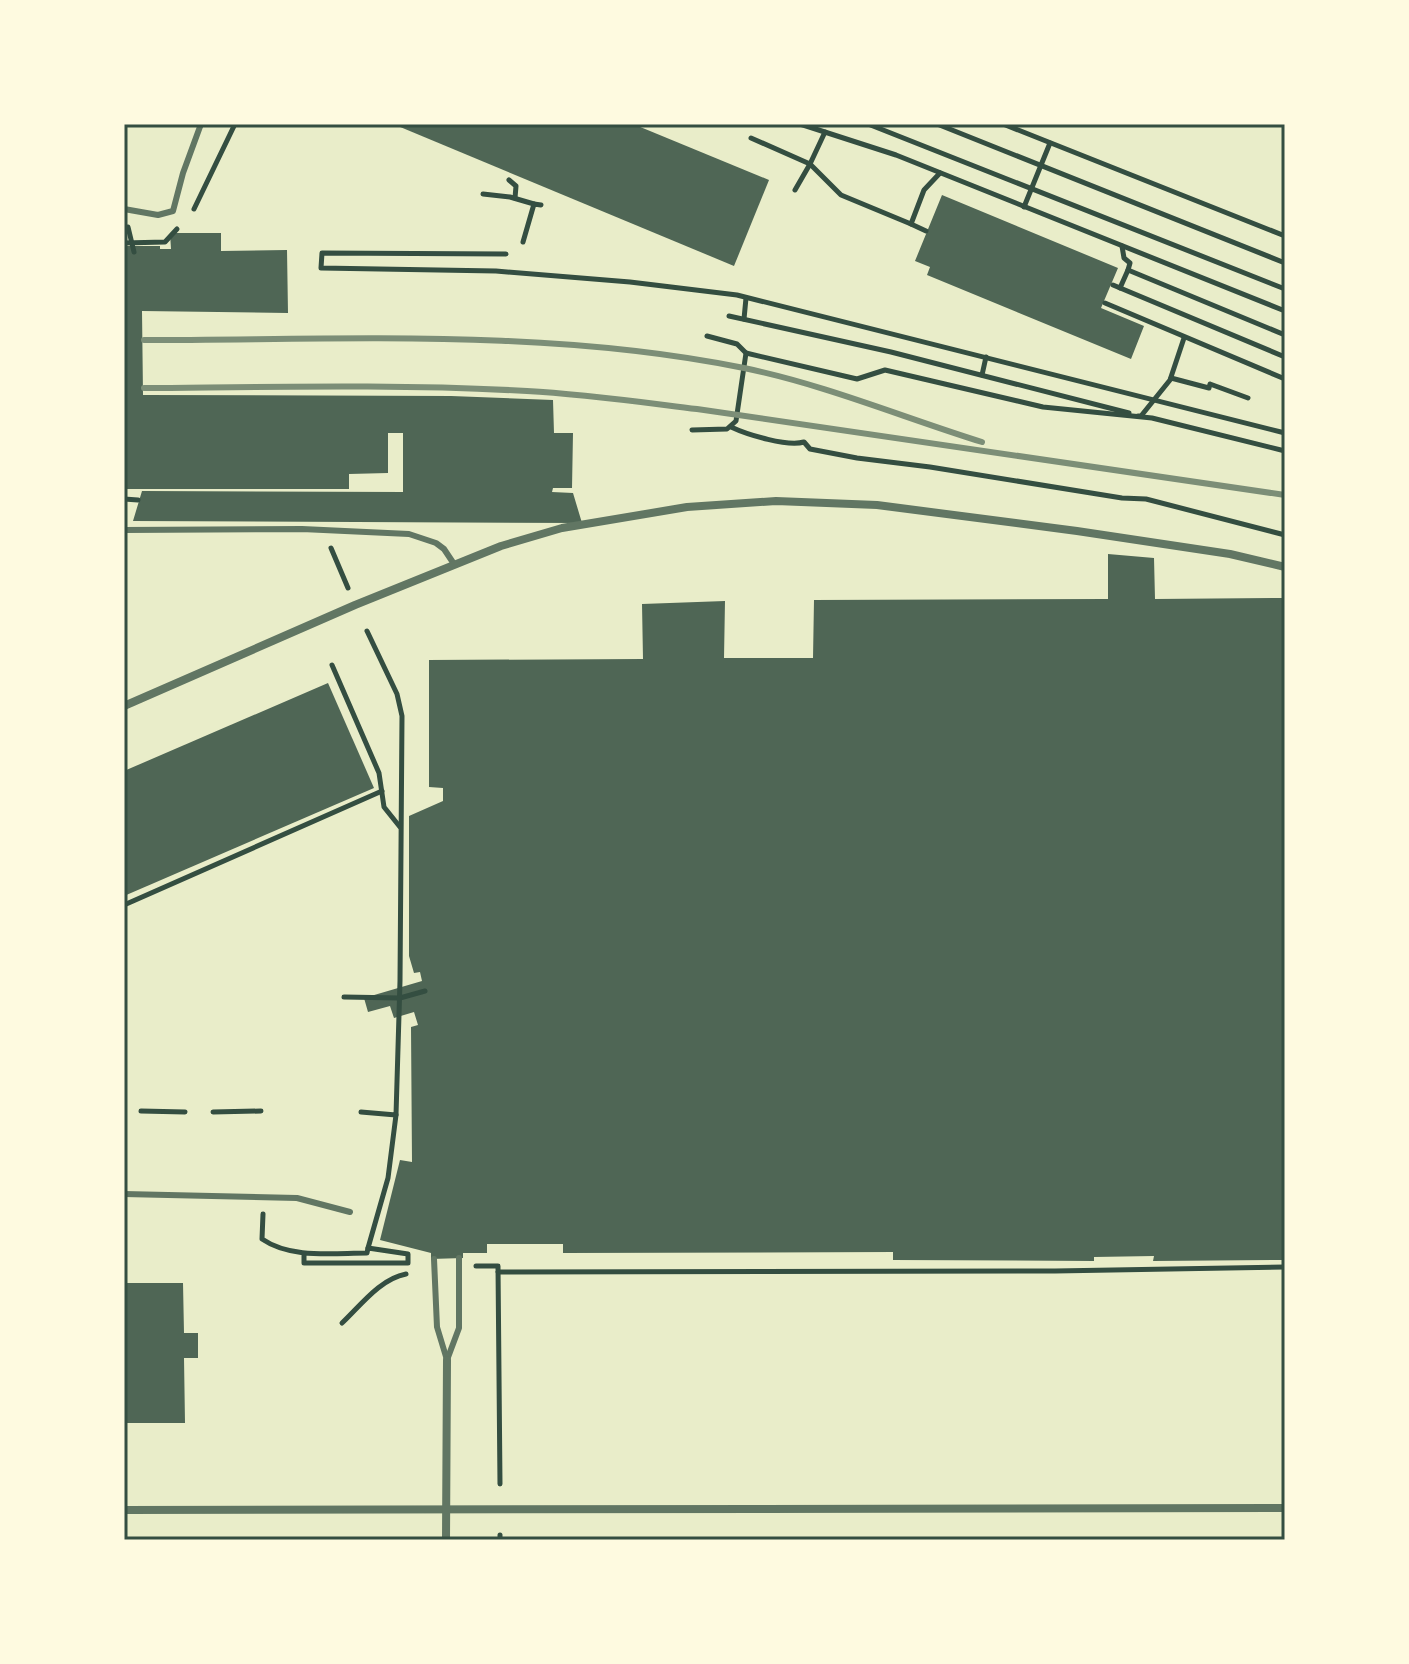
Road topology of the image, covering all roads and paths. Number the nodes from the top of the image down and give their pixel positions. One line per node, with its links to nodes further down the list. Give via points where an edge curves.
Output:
1 (201, 124): 18 (lane, via 173,211)
2 (800, 124): 6 (path)
3 (868, 124): 13 (path)
4 (937, 124): 10 (path)
5 (1003, 124): 8 (path)
6 (825, 132): 9 (path); 11 (path)
7 (751, 138): 9 (path)
8 (1050, 143): 10 (path); 21 (path)
9 (810, 164): 14 (path); 19 (path, via 841,195)
10 (1041, 166): 13 (path); 28 (path)
11 (940, 173): 17 (path); 19 (path, via 924,190)
12 (509, 180): 16 (path, via 516,186)
13 (1032, 188): 17 (path); 32 (path)
14 (795, 190)
15 (483, 194): 16 (path)
16 (515, 198): 22 (path, via 538,205)
17 (1024, 207): 25 (path)
18 (124, 212): 24 (path)
19 (911, 224): 20 (path)
20 (926, 231)
21 (1285, 236)
22 (523, 242)
23 (124, 243): 24 (path)
24 (134, 243): 26 (path)
25 (1121, 246): 29 (path); 35 (path)
26 (134, 252)
27 (506, 254): 33 (path, via 322,253 321,268 496,271)
28 (1285, 263)
29 (1128, 270): 31 (path); 38 (path)
30 (1113, 285): 31 (path)
31 (1120, 288): 43 (path)
32 (1285, 289)
33 (746, 298): 37 (path); 42 (path)
34 (1105, 303): 40 (path)
35 (1285, 311)
36 (729, 316): 37 (path)
37 (744, 319): 44 (path)
38 (1285, 335)
39 (707, 336): 41 (path, via 732,342)
40 (1184, 338): 45 (path); 46 (path)
41 (746, 353): 49 (path, via 857,379 885,370 1043,407); 50 (path)
42 (986, 357): 44 (path); 48 (path)
43 (1285, 357)
44 (982, 375): 49 (path)
45 (1171, 378): 47 (path); 48 (path)
46 (1285, 379)
47 (1248, 398)
48 (1153, 399): 49 (path); 52 (path)
49 (1141, 416): 53 (path)
50 (731, 427): 51 (path); 57 (path, via 857,458 1146,499)
51 (692, 430)
52 (1285, 433)
53 (1285, 451)
54 (124, 499): 55 (path)
55 (138, 500)
56 (124, 530): 59 (lane, via 409,534 436,543)
57 (1285, 535)
58 (331, 548): 61 (path)
59 (454, 564): 60 (street, via 608,519 776,501 946,513 1230,554); 64 (street)
60 (1285, 567)
61 (348, 589)
62 (367, 631): 66 (path, via 400,700)
63 (332, 665): 65 (path)
64 (124, 706)
65 (382, 791): 66 (path, via 384,807); 67 (path)
66 (400, 828): 70 (path)
67 (124, 905)
68 (425, 991): 70 (path)
69 (344, 997): 70 (path)
70 (400, 998): 76 (path)
71 (141, 1111): 73 (path)
72 (261, 1111): 74 (path)
73 (185, 1112)
74 (213, 1112)
75 (361, 1112): 76 (path)
76 (396, 1115): 80 (path, via 388,1178)
77 (124, 1194): 78 (lane)
78 (263, 1197): 79 (lane, via 297,1198); 81 (path, via 262,1239)
79 (350, 1212)
80 (368, 1248): 81 (path, via 367,1253); 81 (path, via 408,1254 408,1263 304,1263)
81 (304, 1253)
82 (434, 1259): 88 (lane, via 437,1327)
83 (459, 1262): 85 (path, via 498,1266); 88 (lane, via 459,1328)
84 (1285, 1267): 85 (path)
85 (498, 1272): 89 (path)
86 (406, 1274): 87 (path, via 382,1284)
87 (342, 1323)
88 (447, 1360): 92 (street)
89 (500, 1484)
90 (1285, 1508): 92 (street)
91 (124, 1510): 92 (street)
92 (445, 1510): 93 (street)
93 (446, 1540)

